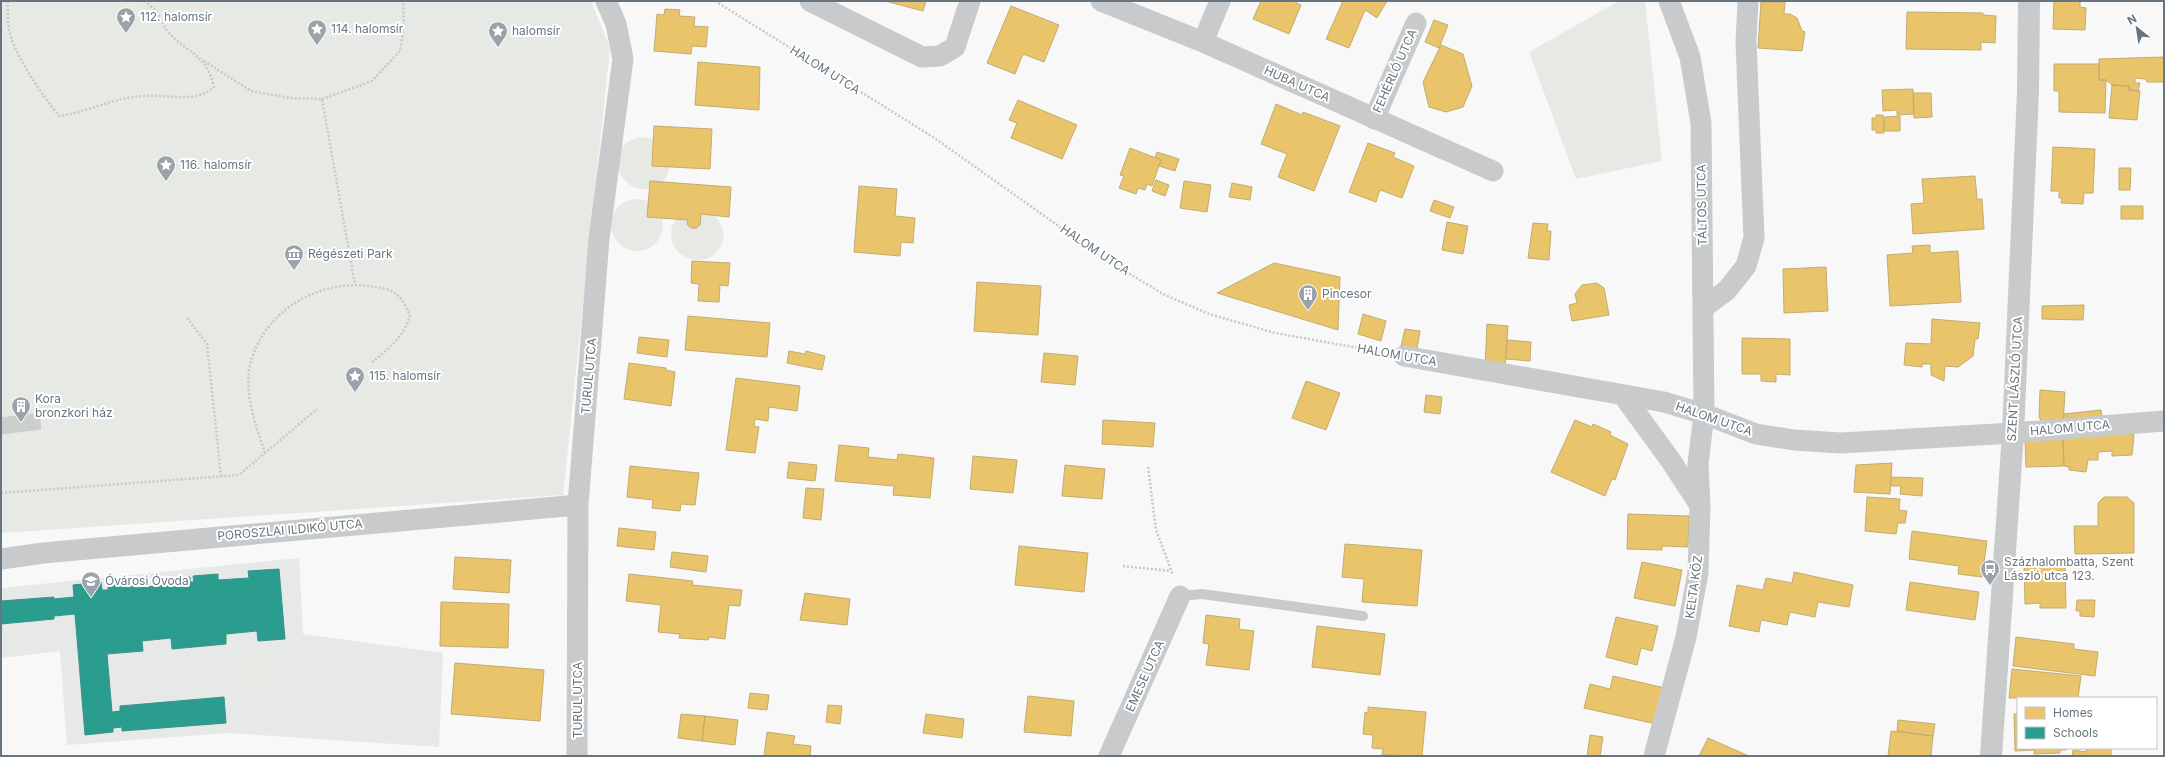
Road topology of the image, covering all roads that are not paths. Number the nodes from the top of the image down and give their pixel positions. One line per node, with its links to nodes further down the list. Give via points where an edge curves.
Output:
1 (606, 1): 19 (street, TURUL UTCA, via 616,24 623,59 600,239)
2 (810, 1): 3 (street, via 922,57 940,56 955,47)
3 (970, 1)
4 (1101, 1): 10 (street, HUBA UTCA)
5 (1220, 1): 10 (street)
6 (1669, 1): 13 (street, TÁLTOS UTCA, via 1690,57 1701,123)
7 (1748, 1): 13 (street, via 1746,42 1754,238 1746,266 1726,290)
8 (2029, 1): 18 (street, SZENT LÁSZLÓ UTCA, via 2028,91)
9 (1416, 23): 11 (street, FEHÉRLÓ UTCA)
10 (1203, 42): 11 (street, HUBA UTCA)
11 (1374, 119): 12 (street, HUBA UTCA)
12 (1492, 171)
13 (1703, 308): 16 (street, TÁLTOS UTCA)
14 (1404, 356): 15 (street, HALOM UTCA)
15 (1624, 395): 16 (street, HALOM UTCA, via 1664,402); 20 (street)
16 (1704, 414): 18 (street, HALOM UTCA, via 1756,434 1841,443); 20 (street, KELTA KÖZ, via 1698,464)
17 (2164, 421): 18 (street, HALOM UTCA)
18 (2013, 433): 27 (street, SZENT LÁSZLÓ UTCA)
19 (578, 505): 21 (street, POROSZLAI ILDIKÓ UTCA, via 43,552); 24 (street, TURUL UTCA)
20 (1700, 506): 26 (street, KELTA KÖZ, via 1698,573 1686,636)
21 (1, 559)
22 (1180, 596): 23 (lane, via 1202,594); 25 (street, EMESE UTCA)
23 (1363, 616)
24 (577, 756)
25 (1109, 756)
26 (1654, 756)
27 (1991, 756)

